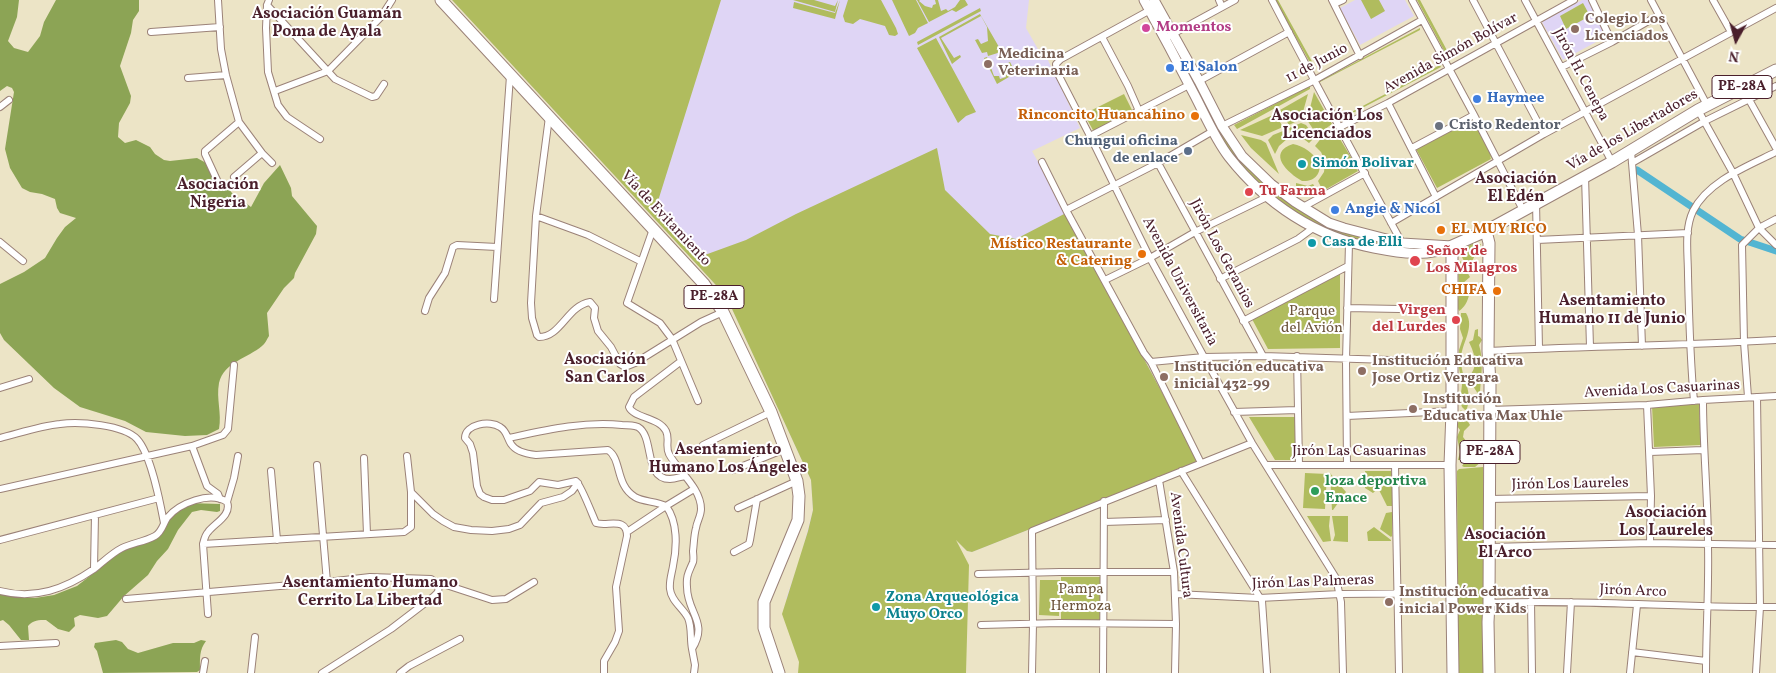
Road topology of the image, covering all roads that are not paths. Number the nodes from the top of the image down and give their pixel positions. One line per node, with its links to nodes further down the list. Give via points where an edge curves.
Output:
1 (218, 0): 24 (street)
2 (392, 0): 38 (street, via 381,17)
3 (441, 0): 40 (highway, Vía de Evitamiento / PE-28A)
4 (1144, 0): 18 (street)
5 (1219, 0): 19 (street)
6 (1235, 0): 19 (street)
7 (1272, 0): 26 (street)
8 (1343, 0): 16 (street)
9 (1412, 0): 22 (street)
10 (1473, 0): 32 (street)
11 (1525, 0): 23 (street, Jirón H. Cenepa)
12 (1574, 0): 23 (street, Avenida Simón Bolívar)
13 (1592, 0): 31 (street)
14 (1651, 0): 21 (street)
15 (1713, 0): 27 (street)
16 (1333, 2): 33 (street)
17 (268, 3): 38 (street); 48 (street, via 268,72)
18 (1154, 6): 28 (street); 29 (street); 30 (street)
19 (1222, 7): 28 (street)
20 (1776, 8): 27 (street)
21 (1659, 15): 31 (street); 34 (street)
22 (1422, 20): 33 (street, 11 de Junio); 36 (street)
23 (1537, 21): 32 (street, Avenida Simón Bolívar); 35 (street, Jirón H. Cenepa)
24 (220, 27): 25 (street); 39 (street)
25 (151, 32)
26 (1288, 32): 42 (street); 43 (street)
27 (1731, 32): 34 (street)
28 (1173, 34): 30 (street); 42 (street)
29 (1102, 37): 54 (street); 63 (street, Avenida Universitaria, via 1056,64 1056,72)
30 (1164, 39): 45 (street)
31 (1612, 42): 35 (street)
32 (1495, 43): 36 (street, Avenida Simón Bolívar); 62 (street)
33 (1360, 56): 43 (street, 11 de Junio)
34 (1682, 59): 53 (street); 55 (street)
35 (1562, 67): 55 (street, Jirón H. Cenepa)
36 (1449, 69): 51 (street, Avenida Simón Bolívar); 56 (street)
37 (1776, 70): 47 (highway, Vía de los Libertadores / PE-28A)
38 (328, 71): 44 (street, via 335,79 372,97); 48 (street)
39 (226, 76): 41 (street); 59 (street)
40 (510, 76): 57 (highway, Vía de Evitamiento / PE-28A); 105 (street)
41 (188, 78)
42 (1199, 81): 61 (street)
43 (1313, 81): 60 (street); 61 (street, 11 de Junio)
44 (384, 84)
45 (1189, 85): 54 (street); 61 (street)
46 (1776, 86): 50 (street)
47 (1742, 87): 50 (street); 53 (highway, Vía de los Libertadores / PE-28A)
48 (275, 91): 64 (street, via 278,105 287,117)
49 (9, 100): 52 (street)
50 (1749, 100): 58 (street); 66 (street)
51 (1388, 103): 60 (street, Avenida Simón Bolívar); 65 (street)
52 (0, 107)
53 (1702, 108): 58 (street); 67 (highway, Vía de los Libertadores / PE-28A)
54 (1139, 111): 63 (street)
55 (1586, 112): 62 (street); 72 (street, Jirón H. Cenepa)
56 (1474, 115): 65 (street); 71 (street)
57 (549, 117): 88 (street); 91 (highway, Vía de Evitamiento / PE-28A)
58 (1705, 121): 75 (street); 77 (street)
59 (239, 122): 69 (street); 80 (street, via 205,151)
60 (1340, 127): 76 (street)
61 (1217, 129): 74 (street, 11 de Junio); 82 (street, via 1228,156); 85 (street, via 1250,165)
62 (1544, 134): 71 (street)
63 (1090, 136): 81 (street, Avenida Universitaria)
64 (320, 139)
65 (1412, 148): 83 (street)
66 (1776, 148)
67 (1631, 150): 72 (highway, Vía de los Libertadores / PE-28A); 75 (street)
68 (1776, 152): 77 (street)
69 (262, 153): 73 (street); 79 (street)
70 (1042, 162): 86 (street)
71 (1498, 162): 83 (street); 87 (street)
72 (1612, 162): 78 (highway, Vía de los Libertadores / PE-28A)
73 (272, 163)
74 (1158, 163): 81 (street, 11 de Junio); 95 (street, Jirón Los Geranios)
75 (1632, 163): 97 (street)
76 (1365, 173): 85 (street); 90 (street)
77 (1733, 173): 93 (street); 96 (street, via 1715,184 1703,198 1694,210)
78 (1585, 176): 84 (highway, Vía de los Libertadores / PE-28A); 98 (street)
79 (234, 177)
80 (217, 180)
81 (1114, 186): 86 (street, 11 de Junio); 106 (street, Avenida Universitaria)
82 (1267, 197): 92 (street); 95 (street)
83 (1436, 197): 90 (street)
84 (1536, 202): 87 (highway, Vía de los Libertadores / PE-28A); 99 (street)
85 (1303, 207): 101 (street, via 1329,223)
86 (1066, 210): 111 (street)
87 (1523, 210): 94 (highway, Vía de los Libertadores / PE-28A)
88 (536, 216): 108 (street, via 588,235); 118 (street, via 531,311 539,337 555,330 577,306 590,302 595,308 598,332 625,367)
89 (1776, 219): 93 (street)
90 (1391, 222): 101 (street)
91 (653, 227): 108 (street); 116 (highway, Vía de Evitamiento / PE-28A, via 704,284)
92 (1313, 228): 102 (street); 110 (street)
93 (1759, 228): 103 (street); 120 (street, via 1742,245)
94 (1486, 231): 104 (highway, Vía de los Libertadores / PE-28A); 125 (highway, PE-28A, via 1489,243)
95 (1195, 232): 106 (street); 110 (street, Jirón Los Geranios)
96 (1688, 233): 97 (street); 121 (street)
97 (1638, 235): 98 (street); 123 (street)
98 (1587, 238): 99 (street); 122 (street)
99 (1537, 240): 124 (street)
100 (0, 242): 107 (street)
101 (1402, 242): 104 (street)
102 (1349, 243): 104 (street, via 1393,252 1422,253 1440,252); 109 (street)
103 (1776, 245)
104 (1452, 246): 114 (highway, PE-28A)
105 (497, 247): 112 (street); 115 (street, via 453,247 445,273 429,298)
106 (1150, 258): 111 (street); 128 (street, Avenida Universitaria)
107 (23, 261)
108 (640, 261): 118 (street, via 627,303 660,323)
109 (1348, 266): 113 (street); 117 (street)
110 (1220, 279): 117 (street, Jirón Los Geranios)
111 (1105, 280): 131 (street)
112 (494, 299)
113 (1347, 308): 114 (street); 129 (street)
114 (1452, 310): 132 (highway, PE-28A)
115 (425, 311)
116 (723, 312): 118 (street); 146 (highway, Vía de Evitamiento / PE-28A)
117 (1243, 321): 126 (street, Jirón Los Geranios)
118 (672, 340): 130 (street)
119 (1776, 340): 120 (street)
120 (1744, 342): 121 (street); 137 (street)
121 (1689, 344): 123 (street); 141 (street)
122 (1590, 346): 123 (street); 124 (street)
123 (1642, 346)
124 (1539, 348): 125 (street)
125 (1488, 351): 144 (highway, PE-28A)
126 (1263, 356): 127 (street); 128 (street)
127 (1297, 356): 129 (street); 143 (street)
128 (1204, 357): 131 (street); 147 (street, Avenida Universitaria)
129 (1346, 360): 132 (street); 148 (street)
130 (680, 362): 140 (street); 171 (street, via 634,398 629,407 631,412 664,428 668,437 667,450)
131 (1151, 362): 161 (street)
132 (1452, 362): 145 (highway, PE-28A)
133 (234, 365): 153 (street, via 226,433)
134 (29, 380): 135 (street)
135 (0, 388)
136 (1776, 396): 138 (street, Avenida Los Casuarinas)
137 (1748, 397): 138 (street, Avenida Los Casuarinas); 139 (street, Avenida Los Casuarinas)
138 (1757, 397): 199 (street)
139 (1703, 400): 141 (street, Avenida Los Casuarinas); 155 (street)
140 (698, 401)
141 (1694, 401): 142 (street, Avenida Los Casuarinas)
142 (1647, 406): 144 (street, Avenida Los Casuarinas); 156 (street)
143 (1298, 410): 147 (street); 164 (street)
144 (1490, 410): 182 (highway, PE-28A)
145 (1452, 411): 148 (street); 166 (highway, PE-28A)
146 (771, 412): 152 (street); 154 (highway, Vía de Evitamiento / PE-28A)
147 (1234, 412): 151 (street, Avenida Universitaria)
148 (1348, 416): 162 (street)
149 (0, 438): 157 (street, via 61,424 100,425 128,432 138,440)
150 (509, 438): 171 (street, via 576,425 608,423 634,426 645,436 658,474 669,479); 174 (street, via 500,426 491,424 479,425 465,432 474,453 477,486 484,497 510,499 530,491 539,482 558,485 571,481); 185 (street, via 513,447 536,455 608,450 614,456 621,481 633,496)
151 (1252, 443): 161 (street); 163 (street, Avenida Universitaria)
152 (703, 445)
153 (192, 446): 157 (street); 180 (street, via 207,486)
154 (785, 449): 168 (street); 173 (highway, Vía de Evitamiento / PE-28A)
155 (1703, 450): 156 (street); 198 (street)
156 (1650, 452): 178 (street)
157 (146, 455): 175 (street); 179 (street)
158 (238, 456): 183 (street)
159 (407, 456): 177 (street)
160 (364, 458): 192 (street)
161 (1201, 463): 170 (street)
162 (1347, 464): 164 (street, Jirón Las Casuarinas); 165 (street, Jirón Las Casuarinas)
163 (1267, 465): 164 (street, Jirón Las Casuarinas); 216 (street, Avenida Universitaria, via 1336,578)
164 (1298, 465)
165 (1395, 465): 166 (street, Jirón Las Casuarinas); 213 (street)
166 (1450, 465): 214 (highway, PE-28A)
167 (317, 466): 193 (street)
168 (733, 470)
169 (271, 471): 195 (street)
170 (1181, 471): 172 (street); 217 (street)
171 (685, 476): 176 (street)
172 (1159, 480): 184 (street); 188 (street, Avenida Cultura)
173 (797, 481): 181 (street); 247 (highway, Vía de Evitamiento / PE-28A, via 798,520 764,602 764,628)
174 (578, 483): 177 (street, via 563,497 541,503 520,525 492,531 454,527 433,514); 191 (street, via 596,523 619,523)
175 (0, 489)
176 (694, 489): 185 (street); 235 (street, via 701,508 694,558 686,579 687,593 699,629)
177 (411, 492): 192 (street, via 411,527 408,530)
178 (1651, 496): 182 (street, Jirón Los Laureles); 197 (street)
179 (159, 498): 187 (street); 190 (street)
180 (220, 499): 183 (street); 190 (street, via 210,498 184,505)
181 (757, 499): 186 (street); 202 (street, via 749,544)
182 (1489, 499): 201 (highway, PE-28A)
183 (226, 502): 196 (street, via 226,513 207,533)
184 (1104, 502): 189 (street); 207 (street, via 1032,531)
185 (666, 506): 191 (street); 235 (street, via 676,538 670,589 688,619)
186 (738, 508)
187 (95, 515): 194 (street); 203 (street)
188 (1166, 520): 189 (street); 204 (street, Avenida Cultura)
189 (1104, 522): 205 (street)
190 (164, 523): 203 (street, via 155,536 122,548)
191 (627, 532): 245 (street, via 616,587 619,630 604,661)
192 (367, 534): 193 (street)
193 (322, 537): 195 (street); 208 (street)
194 (0, 540)
195 (277, 540): 196 (street)
196 (202, 544): 212 (street)
197 (1650, 544): 198 (street); 201 (street)
198 (1708, 544): 199 (street); 223 (street)
199 (1760, 545): 200 (street); 224 (street)
200 (1776, 545)
201 (1490, 547): 221 (highway, PE-28A)
202 (734, 552)
203 (94, 569): 211 (street, via 55,590 36,594)
204 (1174, 572): 205 (street); 215 (street, Avenida Cultura)
205 (1104, 573): 207 (street); 227 (street)
206 (978, 574): 207 (street)
207 (1033, 574): 228 (street)
208 (327, 582): 209 (street, via 370,577 431,579); 212 (street)
209 (437, 582): 210 (street, via 500,601); 242 (street, via 438,592 433,597)
210 (534, 582)
211 (0, 591)
212 (207, 592): 218 (street); 226 (street)
213 (1398, 593): 214 (street, Jirón Las Palmeras); 216 (street, Jirón Las Palmeras); 253 (street)
214 (1452, 593): 254 (highway, PE-28A)
215 (1175, 594): 217 (street, Jirón Las Palmeras); 229 (street, Avenida Cultura)
216 (1340, 594): 217 (street, Jirón Las Palmeras); 252 (street, Avenida Universitaria)
217 (1259, 598): 251 (street, via 1264,604)
218 (126, 599)
219 (1532, 601): 220 (street, Jirón Arco); 221 (street, Jirón Arco); 256 (street)
220 (1571, 602): 222 (street, Jirón Arco); 257 (street)
221 (1489, 603): 255 (highway, PE-28A)
222 (1637, 605): 223 (street, Jirón Arco); 236 (street)
223 (1709, 606): 224 (street, Jirón Arco); 238 (street)
224 (1760, 607): 225 (street, Jirón Arco); 260 (street)
225 (1776, 607)
226 (208, 614)
227 (1104, 623): 228 (street); 229 (street); 249 (street)
228 (1034, 624): 230 (street); 248 (street)
229 (1176, 624): 250 (street, Avenida Cultura)
230 (981, 626)
231 (255, 636): 241 (street)
232 (460, 639): 239 (street)
233 (56, 643): 234 (street)
234 (0, 646)
235 (692, 649): 246 (street)
236 (1632, 652): 238 (street); 258 (street)
237 (205, 661): 240 (street)
238 (1706, 661): 259 (street)
239 (409, 666): 243 (street); 244 (street)
240 (203, 673)
241 (251, 673)
242 (324, 673)
243 (400, 673)
244 (406, 673)
245 (604, 673)
246 (694, 673)
247 (779, 673)
248 (1032, 673)
249 (1103, 673)
250 (1174, 673)
251 (1267, 673)
252 (1343, 673)
253 (1399, 673)
254 (1453, 673)
255 (1489, 673)
256 (1532, 673)
257 (1567, 673)
258 (1630, 673)
259 (1706, 673)
260 (1756, 673)

